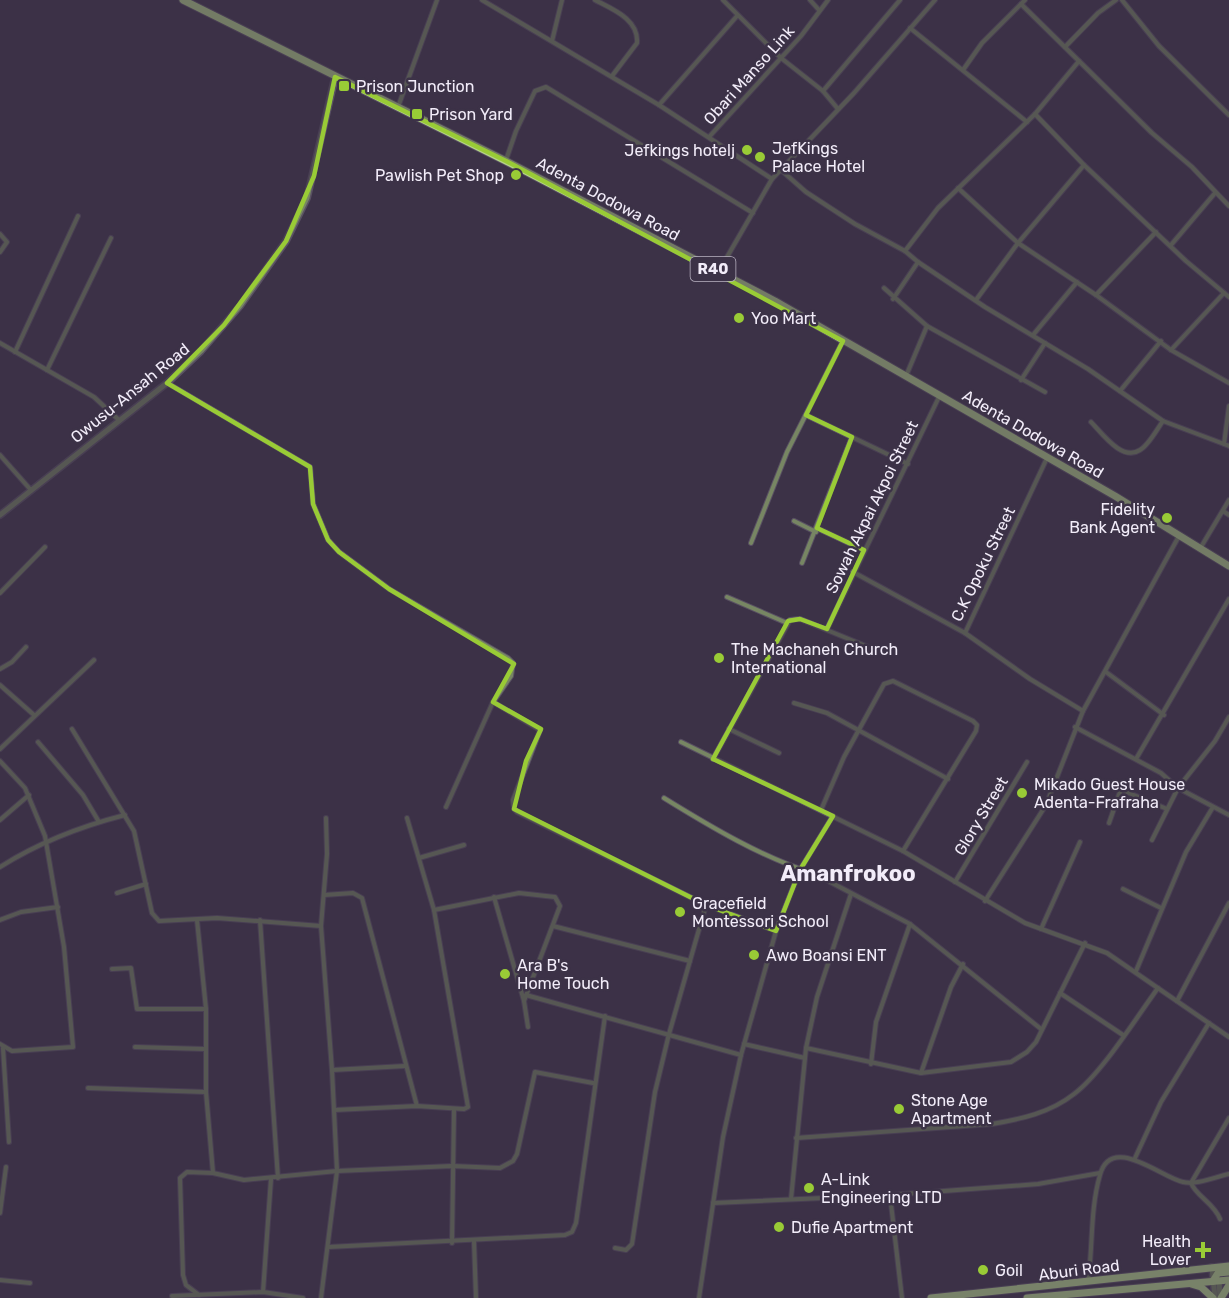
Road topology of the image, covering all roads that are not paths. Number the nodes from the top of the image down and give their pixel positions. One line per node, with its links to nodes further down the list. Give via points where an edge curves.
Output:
1 (183, 0): 23 (main road, Adenta Dodowa Road / R40)
2 (437, 0): 26 (street)
3 (482, 0): 17 (street)
4 (562, 0): 17 (street)
5 (595, 0): 22 (street, via 624,16 638,37 638,43)
6 (723, 0): 15 (street)
7 (810, 0): 14 (street)
8 (828, 0): 14 (street, Obari Manso Link)
9 (900, 0): 24 (street)
10 (935, 0): 16 (street)
11 (1116, 0): 18 (street)
12 (1122, 0): 29 (street, via 1159,46)
13 (1023, 2): 18 (street); 21 (street, via 982,43)
14 (819, 10): 19 (street, Obari Manso Link)
15 (737, 16): 19 (street); 25 (street)
16 (910, 28): 21 (street); 27 (street)
17 (552, 41): 22 (street)
18 (1065, 47): 20 (street)
19 (781, 58): 24 (street); 31 (street, Obari Manso Link)
20 (1079, 61): 28 (street); 37 (street)
21 (963, 70): 30 (street)
22 (612, 76): 25 (street)
23 (335, 77): 26 (main road, Adenta Dodowa Road / R40); 68 (street, Owusu-Ansah Road, via 308,198 290,234 229,319)
24 (823, 91): 27 (street)
25 (659, 105): 31 (street)
26 (398, 108): 32 (main road, Adenta Dodowa Road / R40)
27 (838, 109): 34 (street)
28 (1035, 114): 30 (street); 33 (street)
29 (1229, 115)
30 (1027, 122): 36 (street)
31 (709, 137): 35 (street)
32 (506, 161): 39 (street, via 535,91 546,87); 49 (main road, Adenta Dodowa Road / R40)
33 (1084, 165): 41 (street); 44 (street)
34 (780, 170): 35 (street); 46 (street, via 855,224)
35 (772, 179): 39 (street)
36 (958, 188): 44 (street); 46 (street)
37 (1215, 193): 38 (street); 45 (street)
38 (1229, 206)
39 (753, 213): 49 (street)
40 (78, 216): 64 (street)
41 (1156, 232): 45 (street); 53 (street)
42 (0, 234): 47 (street, via 7,242)
43 (111, 238): 65 (street)
44 (1018, 243): 50 (street); 56 (street)
45 (1171, 244): 52 (street)
46 (905, 250): 48 (street)
47 (0, 252)
48 (918, 262): 55 (street); 56 (street)
49 (719, 272): 59 (main road, Adenta Dodowa Road / R40)
50 (1077, 282): 53 (street); 58 (street)
51 (884, 288): 55 (street)
52 (1224, 293): 54 (street); 63 (street)
53 (1096, 295): 60 (street)
54 (1229, 297)
55 (894, 299): 57 (street)
56 (976, 300): 58 (street)
57 (927, 327): 66 (street); 67 (street)
58 (1033, 335): 62 (street)
59 (843, 341): 66 (main road, Adenta Dodowa Road / R40); 74 (street)
60 (1161, 341): 63 (street); 70 (street)
61 (0, 343): 64 (street)
62 (1045, 343): 67 (street); 70 (street)
63 (1171, 350): 69 (street)
64 (15, 352): 65 (street)
65 (47, 370): 75 (street, via 94,397)
66 (905, 377): 72 (main road, Adenta Dodowa Road / R40)
67 (1021, 380): 71 (street)
68 (167, 383): 75 (street, Owusu-Ansah Road); 110 (street, via 310,467 313,504 328,540 339,552 388,589 508,658 513,663 511,676)
69 (1229, 383)
70 (1120, 391): 76 (street)
71 (1045, 392)
72 (939, 397): 81 (main road, Adenta Dodowa Road / R40); 82 (street, Sowah Akpai Akpoi Street)
73 (1229, 406): 79 (street)
74 (806, 415): 78 (street); 91 (street)
75 (119, 420): 83 (street, Owusu-Ansah Road)
76 (1163, 421): 77 (street, via 1141,450 1130,453 1115,446); 79 (street)
77 (1091, 422)
78 (852, 437): 82 (street); 89 (street)
79 (1227, 445)
80 (0, 455): 83 (street)
81 (1047, 458): 90 (main road, Adenta Dodowa Road / R40); 103 (street, C.K Opoku Street)
82 (908, 464): 94 (street, Sowah Akpai Akpoi Street)
83 (30, 489): 86 (street, Owusu-Ansah Road)
84 (1229, 501): 85 (street)
85 (1223, 512): 87 (street); 93 (street)
86 (0, 515)
87 (1229, 515)
88 (794, 521): 89 (street)
89 (817, 530): 94 (street); 95 (street)
90 (1179, 535): 93 (main road, Adenta Dodowa Road / R40); 108 (street)
91 (751, 543)
92 (45, 547): 98 (street)
93 (1201, 547): 96 (main road, Adenta Dodowa Road / R40)
94 (864, 550): 97 (street, Sowah Akpai Akpoi Street)
95 (802, 563)
96 (1229, 566)
97 (853, 572): 102 (street, Sowah Akpai Akpoi Street); 103 (street, C.K Opoku Street)
98 (0, 593)
99 (727, 597): 101 (street)
100 (1229, 599): 113 (street)
101 (787, 623): 102 (street, via 800,619); 118 (street)
102 (827, 629): 105 (street)
103 (964, 633): 112 (street)
104 (26, 647): 107 (street, via 12,663)
105 (878, 651)
106 (94, 660): 114 (street)
107 (0, 669)
108 (1106, 672): 112 (street); 113 (street)
109 (0, 685): 114 (street)
110 (493, 702): 134 (street); 163 (street, via 540,730 513,800 517,812)
111 (794, 703): 119 (street, via 827,713)
112 (1083, 711): 116 (street)
113 (1164, 715): 125 (street)
114 (34, 716): 122 (street)
115 (1229, 717): 130 (street)
116 (1075, 728): 125 (street); 161 (street, via 1046,805)
117 (72, 729): 138 (street)
118 (729, 729): 123 (street); 124 (street)
119 (858, 730): 128 (street); 128 (street, via 887,681 973,721 976,731); 137 (street)
120 (38, 742): 144 (street, via 83,795)
121 (681, 742): 124 (street)
122 (0, 749)
123 (779, 753)
124 (713, 759): 137 (street)
125 (1136, 759): 130 (street)
126 (0, 761): 132 (street)
127 (1027, 762): 154 (street, Glory Street)
128 (948, 779): 150 (street)
129 (1103, 782): 131 (street)
130 (1178, 788): 135 (street); 136 (street)
131 (1121, 789): 136 (street); 145 (street)
132 (29, 795): 143 (street); 148 (street)
133 (664, 798): 153 (street)
134 (446, 807)
135 (1213, 807): 139 (street); 165 (street, via 1186,852)
136 (1167, 809): 146 (street)
137 (821, 810): 140 (street)
138 (125, 815): 144 (street); 155 (street, via 134,831)
139 (1229, 815)
140 (833, 816): 150 (street); 153 (street)
141 (326, 818): 159 (street)
142 (406, 818): 151 (street)
143 (0, 820)
144 (99, 822): 148 (street)
145 (1109, 823)
146 (1152, 840)
147 (1080, 842): 173 (street)
148 (46, 843): 152 (street); 164 (street)
149 (464, 845): 151 (street)
150 (903, 851): 154 (street)
151 (419, 858): 166 (street)
152 (0, 867)
153 (800, 870): 158 (street); 174 (street)
154 (955, 882): 161 (street)
155 (146, 884): 157 (street); 168 (street, via 152,913 159,921)
156 (1123, 889): 165 (street)
157 (117, 893)
158 (851, 894): 170 (street); 196 (street, via 817,997)
159 (324, 895): 171 (street); 201 (street, via 353,893 362,898)
160 (494, 897): 166 (street); 172 (street, via 519,892 555,897 560,906); 183 (street)
161 (985, 901): 173 (street)
162 (1229, 903): 184 (street)
163 (706, 905): 174 (street); 176 (street)
164 (58, 907): 167 (street, via 21,912); 194 (street, via 73,1047 12,1051)
165 (1161, 908): 179 (street)
166 (434, 910): 208 (street, via 469,1102 464,1109)
167 (0, 920)
168 (197, 920): 169 (street); 185 (street)
169 (260, 920): 171 (street); 220 (street)
170 (910, 924): 177 (street); 200 (street, via 876,1022)
171 (321, 926): 202 (street)
172 (553, 926): 176 (street); 182 (street)
173 (1041, 928): 175 (street)
174 (776, 931): 193 (street)
175 (1086, 943): 179 (street); 181 (street)
176 (690, 961): 190 (street)
177 (963, 964): 189 (street); 203 (street)
178 (112, 969): 185 (street, via 131,968 137,1009)
179 (1136, 971): 180 (street)
180 (1158, 988): 184 (street); 191 (street)
181 (1060, 993): 189 (street); 191 (street)
182 (526, 995): 183 (street); 186 (street)
183 (524, 1000): 188 (street)
184 (1177, 1001): 187 (street)
185 (206, 1009): 197 (street)
186 (605, 1016): 190 (street); 204 (street)
187 (1209, 1023): 192 (street); 213 (street, via 1169,1088)
188 (528, 1027)
189 (1041, 1029): 203 (street, via 1028,1052 1011,1062)
190 (669, 1034): 198 (street); 231 (street, via 655,1092 632,1244 626,1250)
191 (1123, 1035): 211 (street, via 1075,1094 1023,1119)
192 (1229, 1037)
193 (744, 1044): 198 (street); 199 (street)
194 (1, 1046): 212 (street)
195 (135, 1047): 197 (street)
196 (806, 1048): 199 (street); 200 (street)
197 (205, 1049): 206 (street)
198 (741, 1055): 225 (street)
199 (805, 1058): 211 (street)
200 (871, 1064): 203 (street)
201 (405, 1066): 202 (street); 207 (street)
202 (332, 1070): 209 (street)
203 (921, 1073)
204 (593, 1083): 214 (street, via 535,1072 513,1161 500,1168); 228 (street, via 572,1232)
205 (88, 1088): 206 (street)
206 (206, 1092): 217 (street)
207 (417, 1106): 208 (street); 209 (street)
208 (454, 1109): 214 (street)
209 (334, 1110): 216 (street)
210 (1229, 1118): 222 (street)
211 (796, 1138): 224 (street)
212 (9, 1142)
213 (1135, 1158): 218 (street, via 1114,1160); 222 (street, via 1174,1179)
214 (452, 1166): 216 (street); 229 (street)
215 (6, 1167): 226 (street)
216 (336, 1171): 220 (street); 230 (street)
217 (213, 1173): 221 (street, via 238,1180); 243 (street, via 187,1172 180,1178 183,1275 186,1285)
218 (1100, 1173): 223 (street, via 1038,1184); 236 (street)
219 (1229, 1174): 222 (street)
220 (278, 1178): 221 (street)
221 (271, 1179): 241 (street)
222 (1191, 1183): 227 (street, via 1212,1204)
223 (890, 1195): 224 (street); 249 (street)
224 (791, 1199): 225 (street)
225 (713, 1203): 248 (street)
226 (0, 1213)
227 (1220, 1219)
228 (474, 1241): 229 (street); 247 (street)
229 (452, 1243): 230 (street)
230 (328, 1246): 246 (street)
231 (615, 1248)
232 (1229, 1266): 234 (highway, Aburi Road)
233 (1229, 1272): 234 (highway)
234 (1216, 1273): 236 (highway, Aburi Road); 238 (highway, Aburi Road); 240 (highway, Aburi Road); 252 (street)
235 (0, 1280): 237 (street)
236 (1088, 1282): 239 (highway, Aburi Road)
237 (30, 1283)
238 (1189, 1283): 242 (highway, Aburi Road); 252 (highway)
239 (1068, 1285): 242 (highway); 250 (highway, Aburi Road)
240 (1228, 1285): 252 (highway)
241 (263, 1292): 243 (street); 245 (street)
242 (1069, 1294): 251 (highway, Aburi Road)
243 (199, 1295): 244 (street)
244 (172, 1296)
245 (303, 1298)
246 (321, 1298)
247 (476, 1298)
248 (699, 1298)
249 (902, 1298)
250 (931, 1298)
251 (1027, 1298)
252 (1217, 1298)

